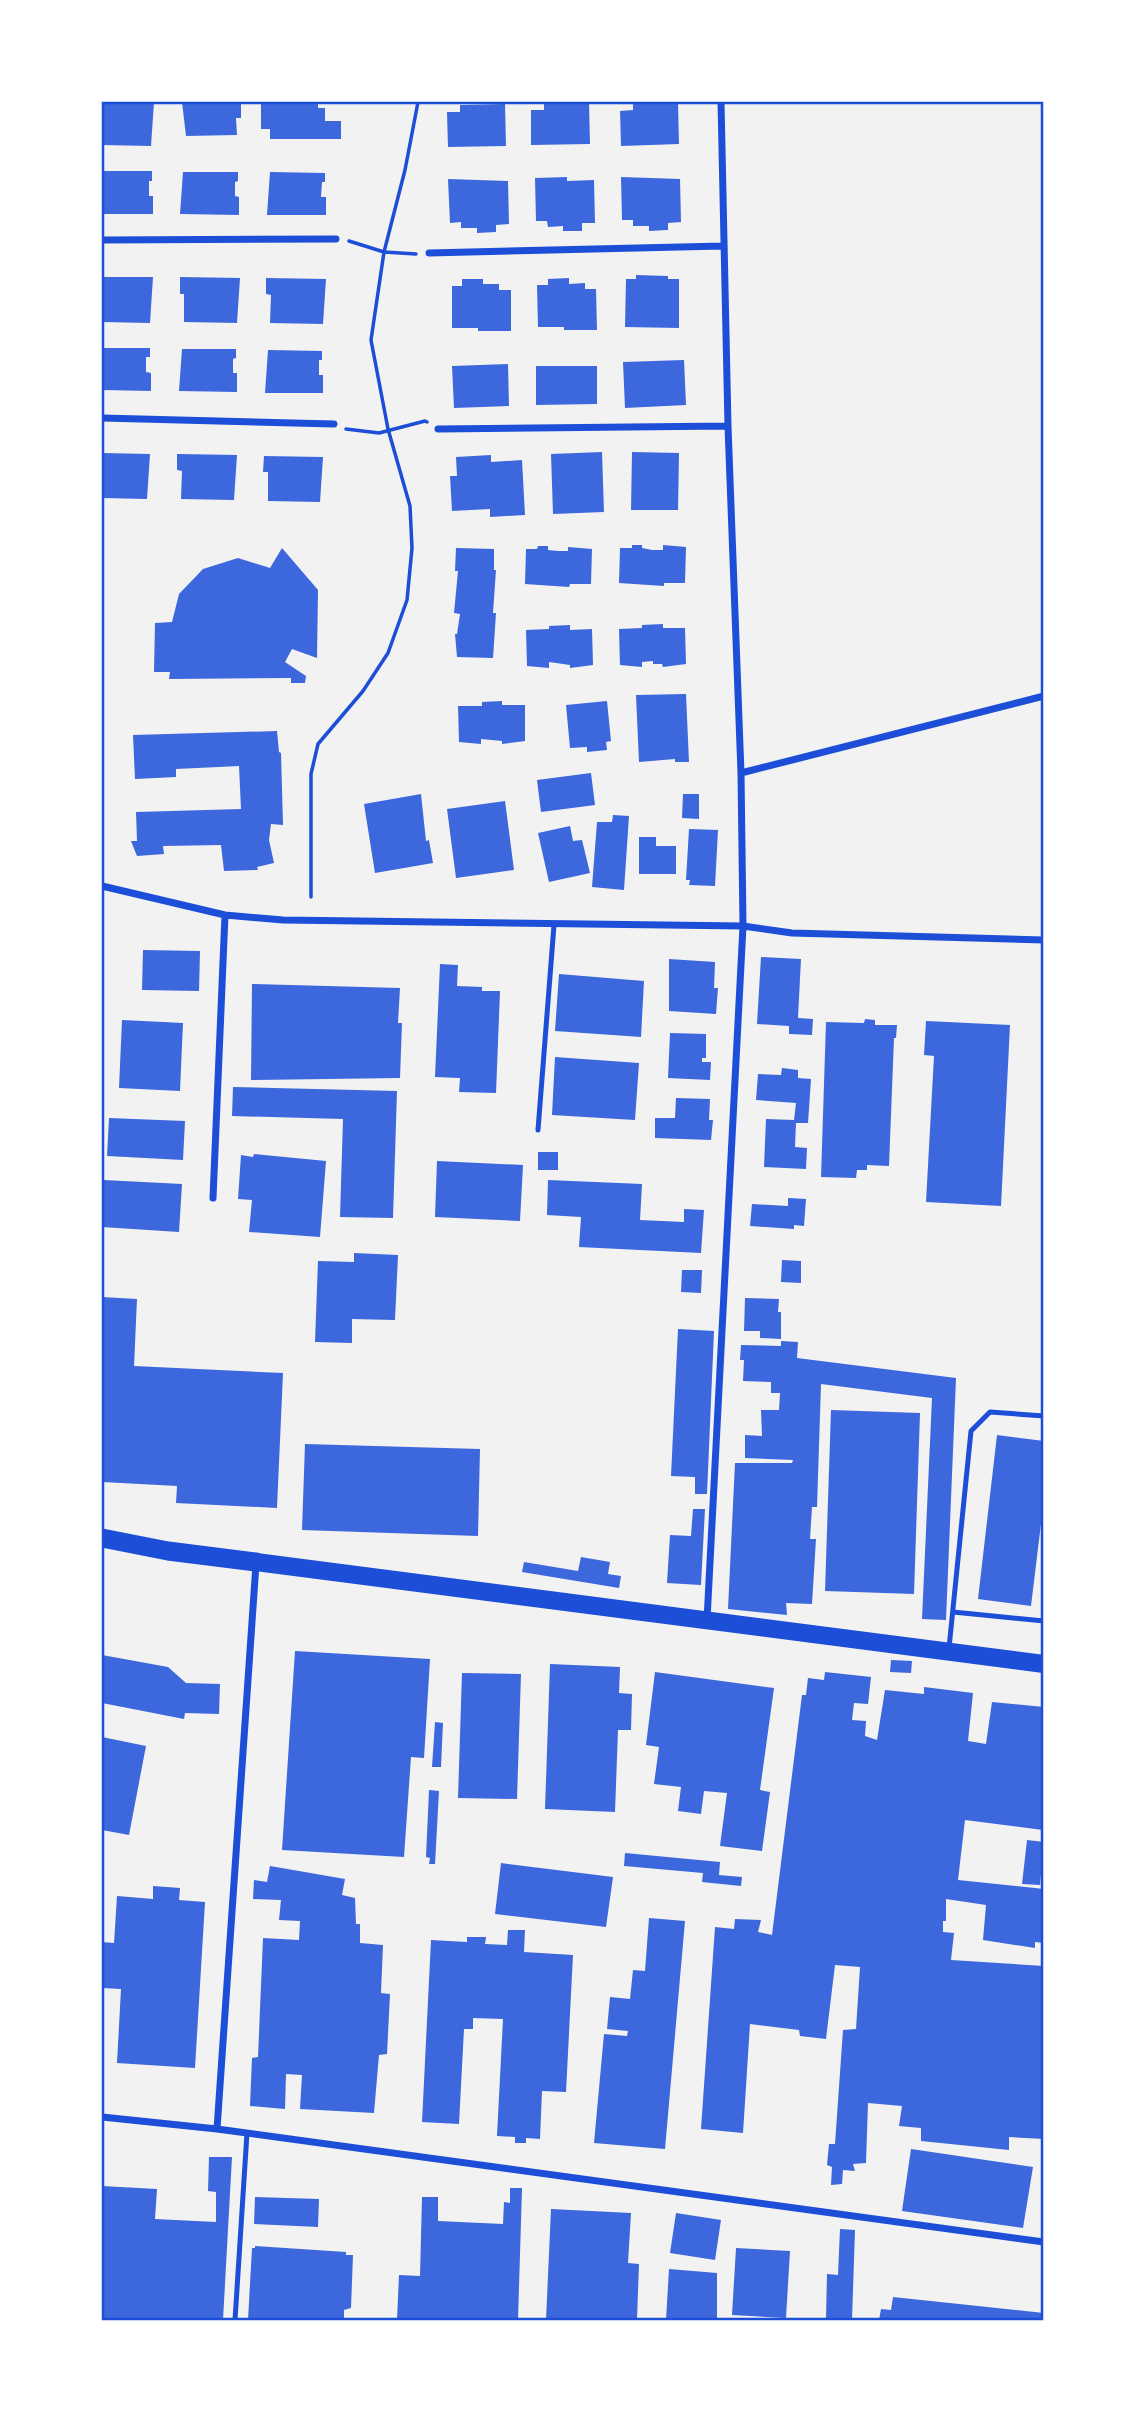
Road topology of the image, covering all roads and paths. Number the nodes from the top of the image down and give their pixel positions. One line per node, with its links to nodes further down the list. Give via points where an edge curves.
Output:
1 (418, 102): 6 (path)
2 (721, 102): 5 (street)
3 (337, 239): 4 (street); 6 (path)
4 (102, 240)
5 (723, 247): 7 (street); 10 (street)
6 (384, 251): 7 (path); 11 (path, via 371,340)
7 (429, 253)
8 (102, 418): 9 (street)
9 (334, 424): 11 (path, via 379,433)
10 (728, 426): 12 (street); 14 (street)
11 (388, 429): 12 (path, via 425,421); 18 (path, via 410,506 407,600 388,653 318,744 311,774)
12 (438, 429)
13 (1044, 696): 14 (street)
14 (741, 773): 21 (street)
15 (102, 877): 17 (street)
16 (102, 886): 17 (street)
17 (111, 887): 19 (street)
18 (312, 897)
19 (225, 915): 20 (street); 24 (street)
20 (554, 925): 21 (street); 23 (lane)
21 (743, 926): 22 (street, via 792,933); 31 (street)
22 (1044, 940)
23 (538, 1130)
24 (213, 1198)
25 (1044, 1416): 30 (lane, via 990,1412 971,1431)
26 (102, 1538): 28 (highway)
27 (102, 1550): 28 (highway)
28 (168, 1552): 29 (highway)
29 (256, 1562): 31 (main road); 36 (street)
30 (953, 1612): 32 (lane); 33 (lane)
31 (707, 1620): 33 (main road)
32 (1044, 1620)
33 (949, 1651): 34 (main road)
34 (1044, 1664)
35 (102, 2117): 36 (street)
36 (217, 2129): 37 (street)
37 (247, 2133): 38 (street); 39 (lane)
38 (1044, 2242)
39 (234, 2320)

